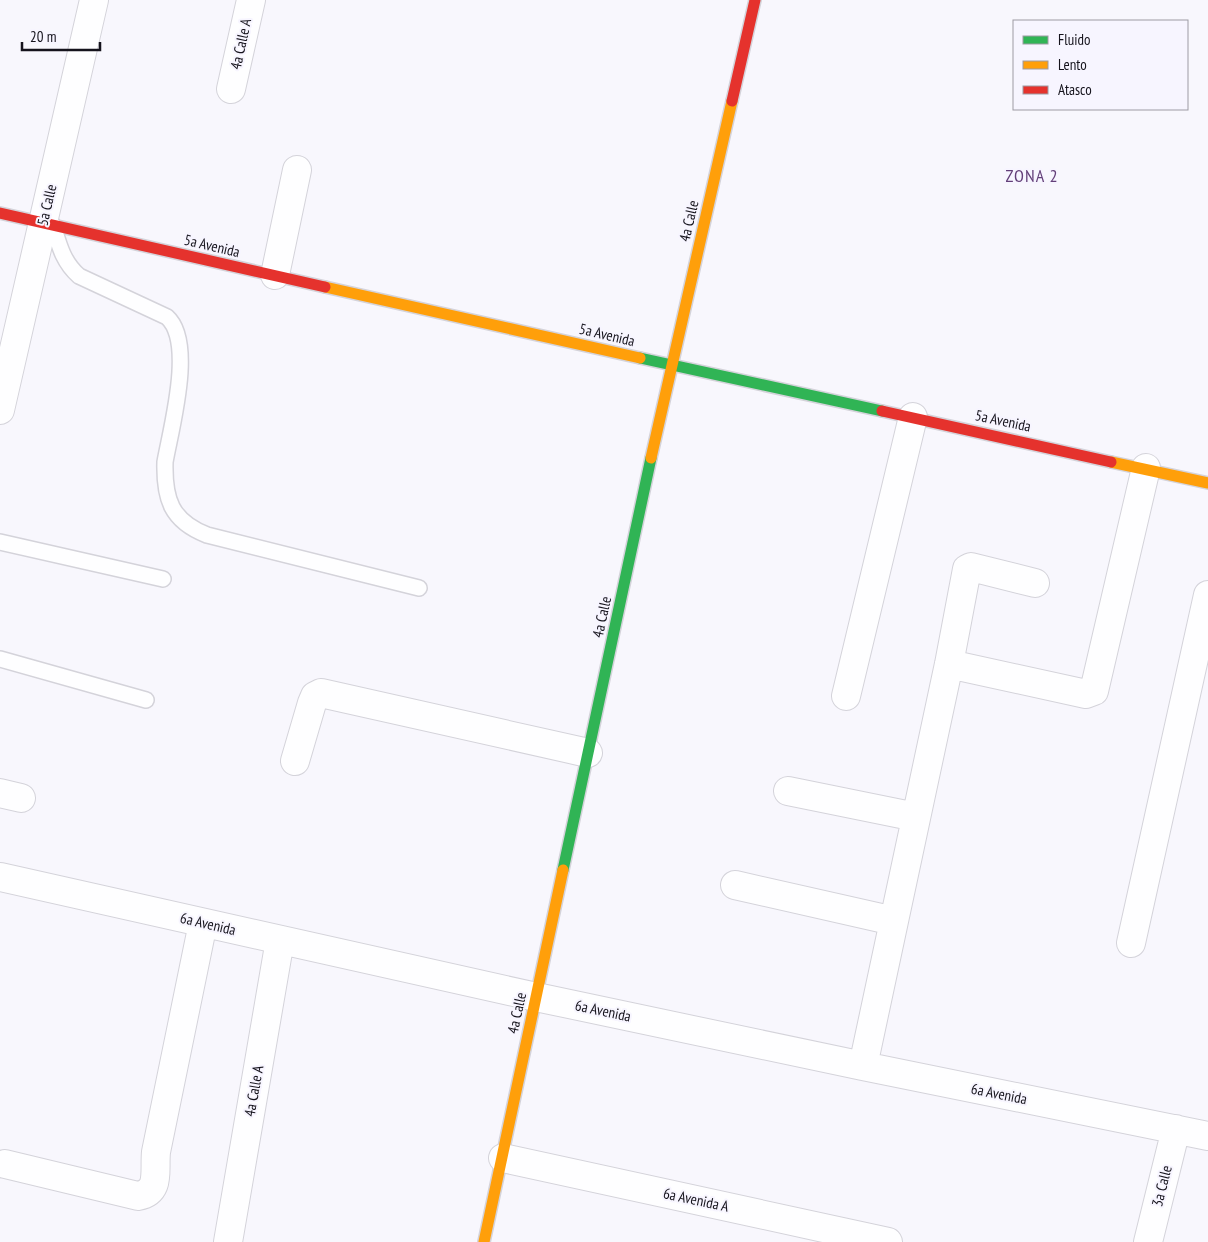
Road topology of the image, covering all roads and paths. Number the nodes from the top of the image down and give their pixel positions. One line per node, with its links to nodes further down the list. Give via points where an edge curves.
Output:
1 (94, 0): 7 (street, 5a Calle)
2 (250, 0): 4 (street, 4a Calle A)
3 (755, 0): 9 (street, 4a Calle)
4 (231, 89)
5 (297, 170): 8 (street)
6 (0, 213): 7 (street, 5a Avenida)
7 (48, 224): 8 (street, 5a Avenida); 10 (street, 5a Calle); 17 (lane, via 62,255 79,276 167,317 173,323 178,336 181,372 164,475 171,506 179,519 207,535)
8 (275, 275): 9 (street, 5a Avenida)
9 (671, 365): 11 (street, 5a Avenida); 23 (street, 4a Calle)
10 (0, 410)
11 (914, 417): 12 (street, 5a Avenida); 21 (street)
12 (1146, 468): 13 (street, 5a Avenida); 20 (street, via 1094,691 1086,694)
13 (1208, 483)
14 (0, 542): 15 (lane)
15 (163, 579)
16 (1035, 582): 20 (street, via 968,568)
17 (419, 588)
18 (1208, 595): 32 (street)
19 (0, 659): 22 (lane)
20 (949, 664): 26 (street)
21 (846, 696)
22 (146, 700)
23 (588, 753): 24 (street, via 321,693 312,703); 33 (street, 4a Calle)
24 (295, 761)
25 (788, 791): 26 (street)
26 (916, 816): 29 (street)
27 (0, 876): 30 (street, 6a Avenida)
28 (735, 885): 29 (street)
29 (894, 922): 34 (street)
30 (203, 923): 31 (street, 6a Avenida); 38 (street, via 156,1152 152,1190 138,1196)
31 (280, 940): 33 (street, 6a Avenida); 39 (street, 4a Calle A)
32 (1131, 943)
33 (536, 997): 34 (street, 6a Avenida); 37 (street, 4a Calle)
34 (863, 1066): 35 (street, 6a Avenida)
35 (1176, 1129): 36 (street, 6a Avenida); 42 (street, 3a Calle)
36 (1208, 1136)
37 (503, 1158): 40 (street, 4a Calle); 41 (street, 6a Avenida A)
38 (5, 1164)
39 (228, 1242)
40 (484, 1242)
41 (888, 1242)
42 (1148, 1242)

